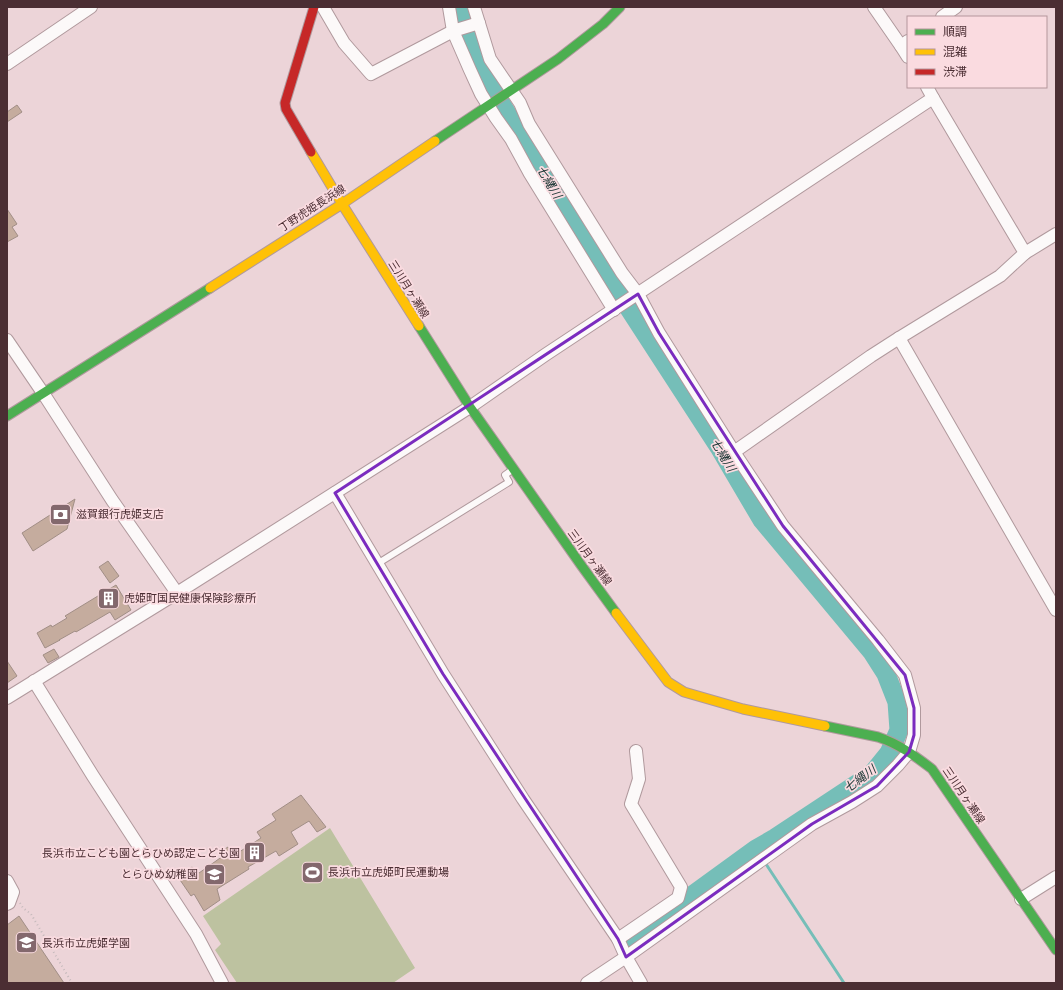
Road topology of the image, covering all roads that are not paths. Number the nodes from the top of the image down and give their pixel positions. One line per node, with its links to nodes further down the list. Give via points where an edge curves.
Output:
1 (91, 7): 14 (street)
2 (314, 7): 19 (main road, 三川月ヶ瀬線, via 285,103 286,110)
3 (323, 7): 11 (street, via 344,43 371,74)
4 (449, 7): 11 (street)
5 (474, 7): 10 (street)
6 (620, 7): 16 (main road, 丁野虎姫長浜線, via 603,24 558,59)
7 (874, 7): 12 (street)
8 (956, 7): 9 (street)
9 (943, 16)
10 (479, 23): 11 (street); 16 (street, via 490,59)
11 (453, 31): 18 (street, via 481,94)
12 (904, 44): 13 (street)
13 (907, 54)
14 (7, 64)
15 (928, 88): 17 (street)
16 (510, 91): 18 (main road, 丁野虎姫長浜線); 22 (street, via 520,103 529,124 622,273)
17 (933, 98): 21 (street); 22 (street)
18 (489, 104): 19 (main road, 丁野虎姫長浜線); 23 (street)
19 (342, 204): 26 (main road, 丁野虎姫長浜線); 27 (main road, 三川月ヶ瀬線)
20 (1056, 234): 21 (street)
21 (1025, 253): 24 (street, via 1000,276)
22 (638, 294): 23 (street); 29 (street, via 659,333)
23 (614, 310): 27 (street)
24 (899, 338): 29 (street); 34 (street)
25 (7, 340): 26 (street)
26 (43, 393): 28 (main road, 丁野虎姫長浜線); 33 (street, via 112,500)
27 (470, 407): 30 (main road, 三川月ヶ瀬線); 31 (street)
28 (7, 416)
29 (734, 452): 37 (street, via 783,526 904,674 914,708 914,735)
30 (514, 470): 32 (lane, via 505,475 509,482); 37 (main road, 三川月ヶ瀬線, via 668,682 684,692 743,709 878,737)
31 (335, 493): 32 (street); 33 (street)
32 (377, 564): 43 (street, via 518,792)
33 (177, 593): 35 (street)
34 (1056, 610)
35 (34, 681): 36 (street); 46 (street, via 196,934 208,967)
36 (7, 698)
37 (905, 749): 41 (main road, 三川月ヶ瀬線, via 932,769); 45 (street, via 898,765 877,786 812,824)
38 (636, 751): 43 (street, via 639,779 631,804 681,887 678,898)
39 (1056, 878): 41 (street)
40 (10, 887): 42 (street)
41 (1021, 899): 44 (main road, 三川月ヶ瀬線)
42 (7, 904)
43 (618, 940): 45 (street)
44 (1056, 950)
45 (626, 957): 47 (street); 48 (street)
46 (222, 983)
47 (587, 983)
48 (641, 983)

